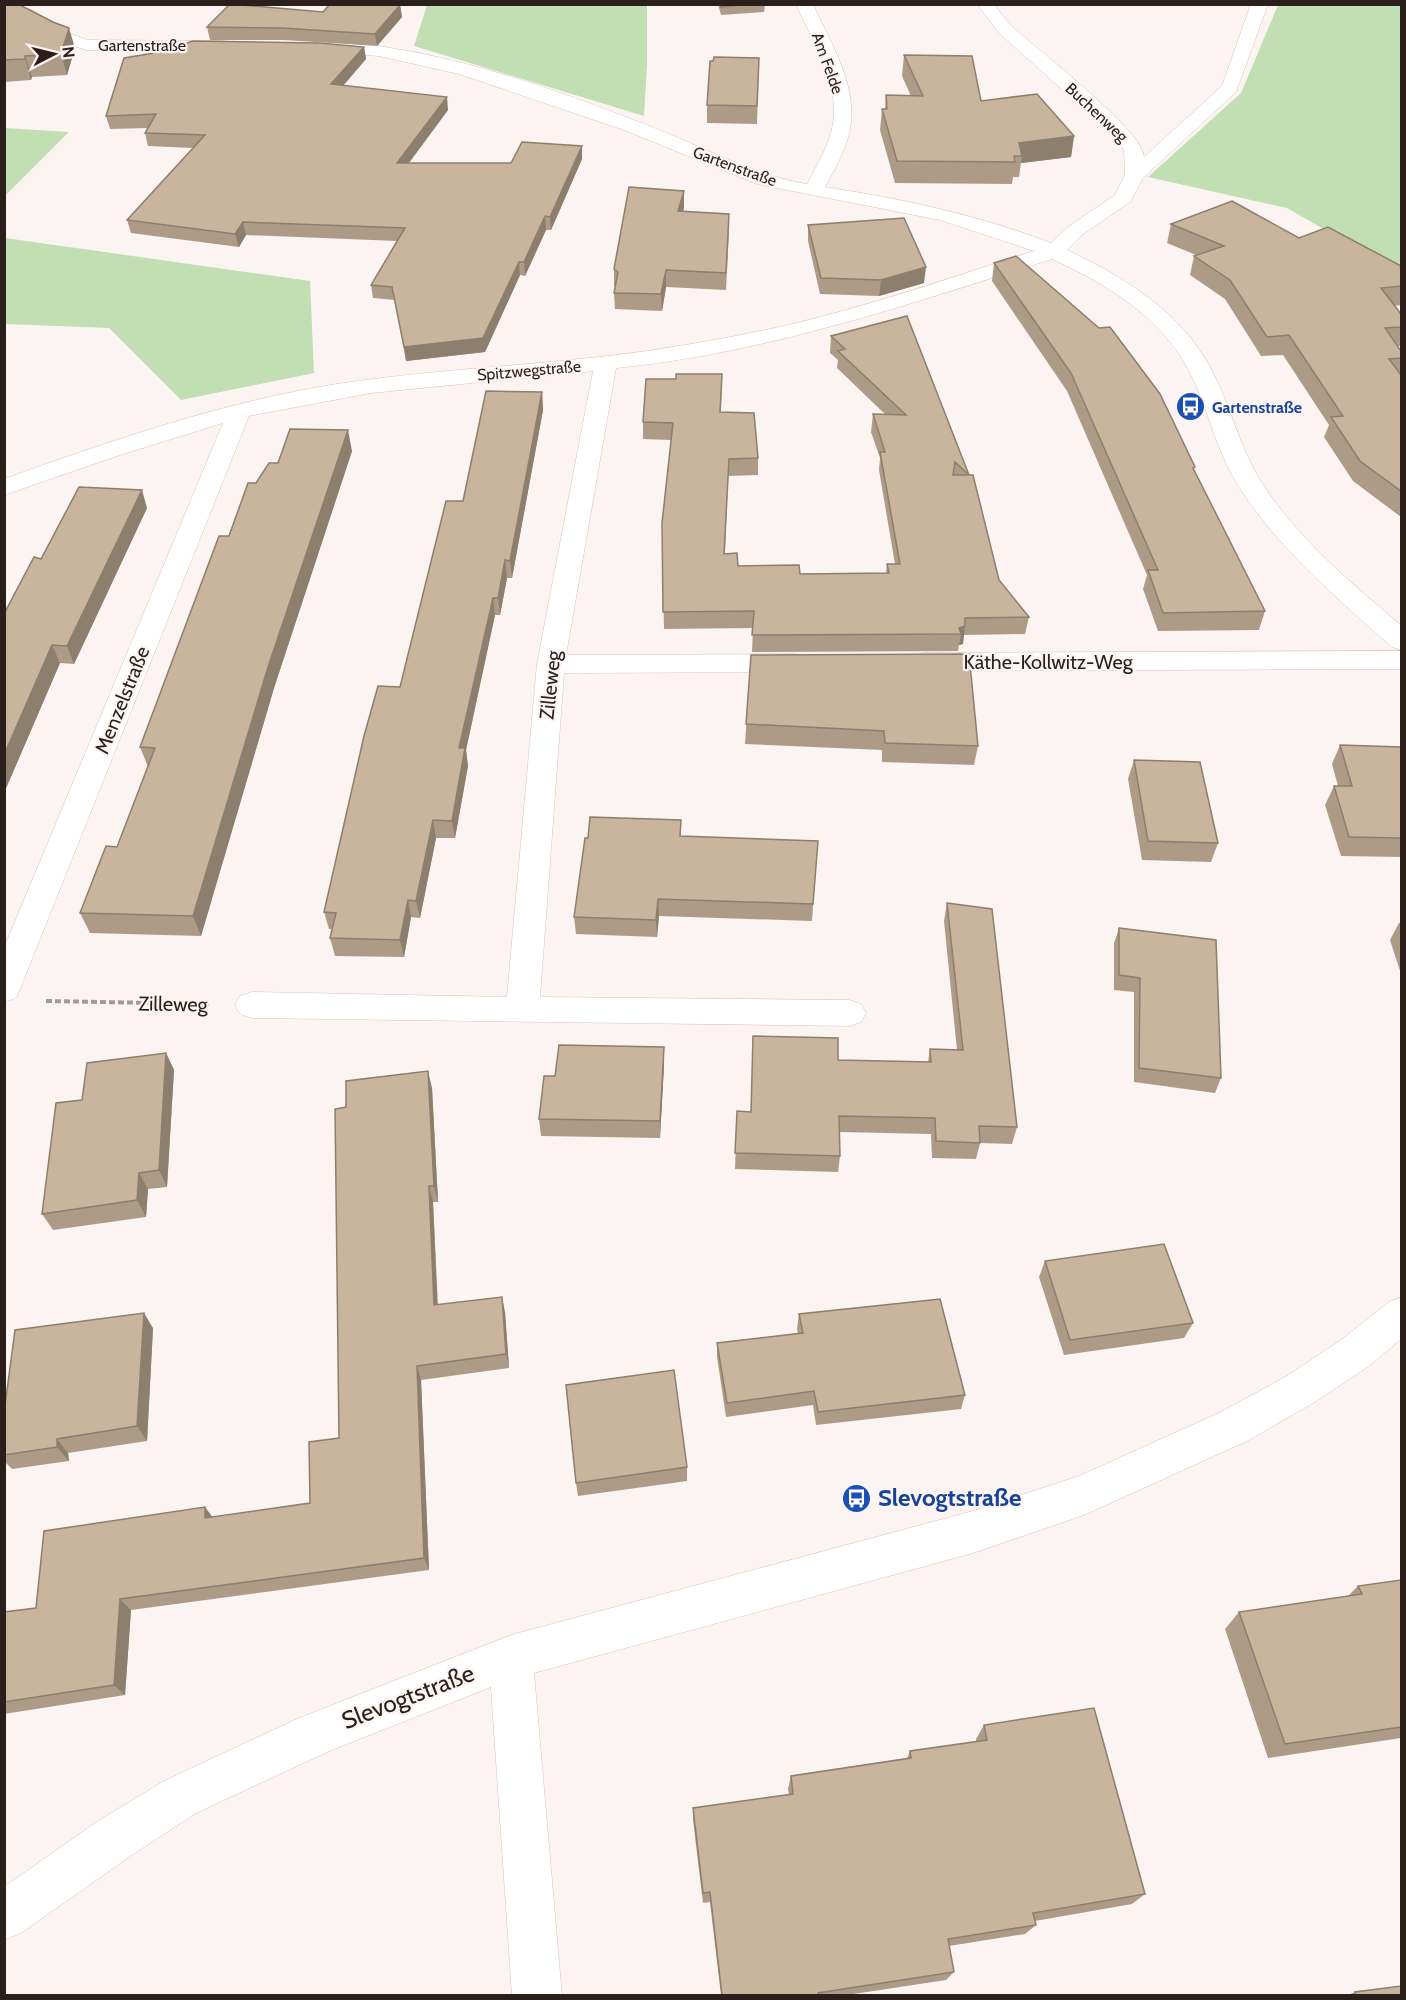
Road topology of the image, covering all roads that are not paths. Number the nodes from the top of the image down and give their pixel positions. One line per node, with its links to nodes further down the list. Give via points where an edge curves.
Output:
1 (804, 4): 8 (street, Am Felde, via 830,60 842,99 838,140)
2 (985, 4): 7 (street, Buchenweg, via 1005,28 1130,143)
3 (1260, 4): 7 (street, via 1230,88)
4 (4, 6): 5 (street, Gartenstraße, via 28,15 59,36 87,45)
5 (238, 46)
6 (304, 46): 8 (street, Gartenstraße, via 391,53 468,70 629,125 767,181)
7 (1135, 175): 9 (street, via 1123,198 1075,231)
8 (814, 190): 9 (street, Gartenstraße, via 955,218)
9 (1055, 251): 10 (street, Spitzwegstraße, via 788,332); 13 (street, Gartenstraße, via 1127,292 1176,334 1209,384 1229,440 1260,498 1310,560)
10 (606, 363): 11 (street, Spitzwegstraße, via 375,386 296,398); 17 (street, Zilleweg)
11 (239, 412): 12 (street, Spitzwegstraße, via 119,446); 18 (street, Menzelstraße)
12 (4, 488)
13 (1401, 641)
14 (1401, 660): 16 (street, Käthe-Kollwitz-Weg)
15 (814, 663): 17 (street)
16 (898, 663)
17 (551, 664): 20 (street, Zilleweg)
18 (4, 989)
19 (252, 1005): 20 (street)
20 (522, 1010): 21 (street)
21 (849, 1013)
22 (1401, 1314): 23 (street, Slevogtstraße, via 1355,1353 1301,1389 1233,1427 1084,1495 974,1532)
23 (511, 1657): 24 (street, Slevogtstraße, via 315,1734 180,1797 112,1839); 25 (street)
24 (4, 1916)
25 (537, 1995)

